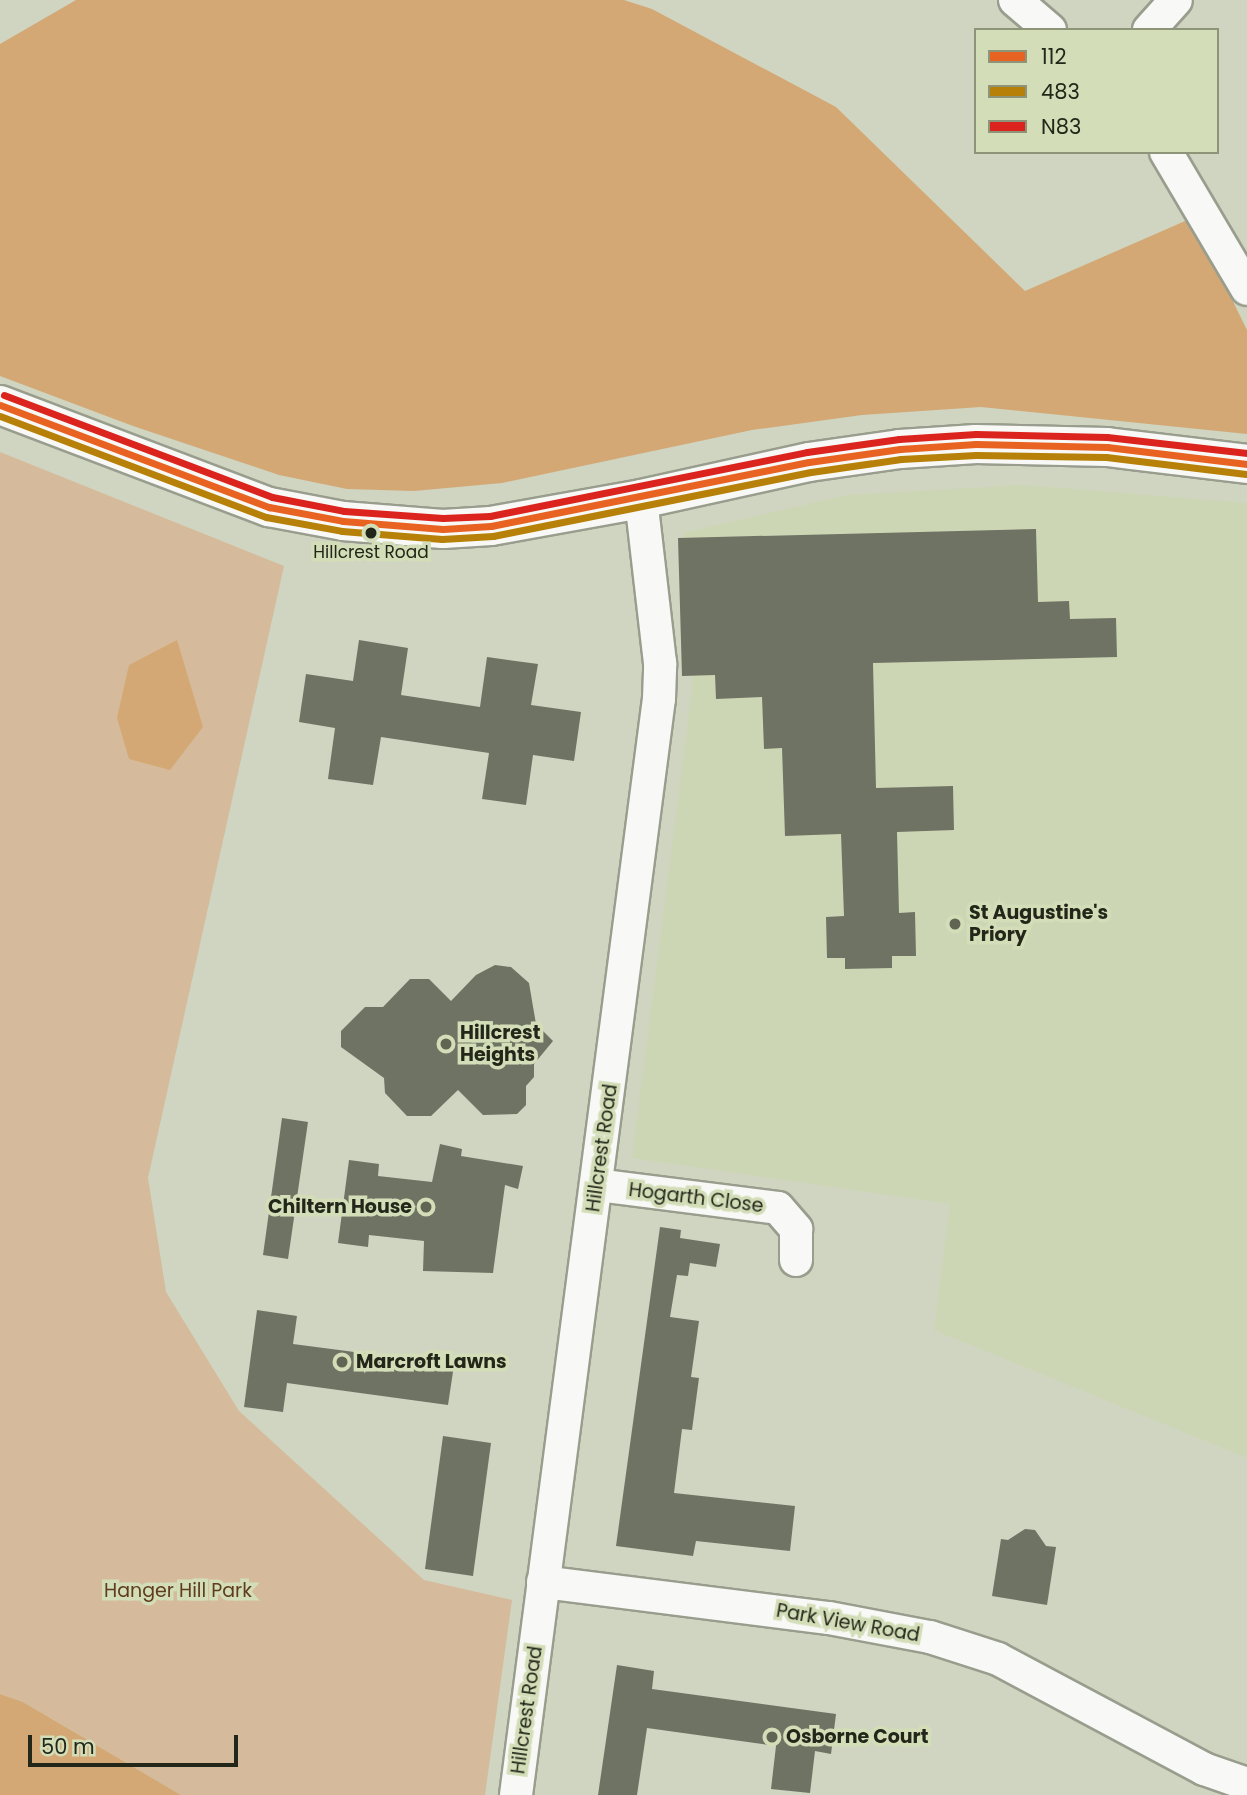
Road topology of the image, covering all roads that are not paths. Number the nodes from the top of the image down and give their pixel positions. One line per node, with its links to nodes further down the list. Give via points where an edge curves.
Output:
1 (1015, 0): 3 (street)
2 (1175, 0): 4 (street)
3 (1049, 28)
4 (1151, 28)
5 (1167, 154): 6 (street)
6 (1247, 289)
7 (0, 405): 9 (highway, via 246,499 344,521 443,529 491,526)
8 (1247, 464): 9 (highway, via 1107,447 976,444 809,462)
9 (641, 499): 10 (street, Hillcrest Road, via 660,663 659,699)
10 (597, 1185): 11 (street, Hogarth Close, via 778,1209 796,1229); 12 (street, Hillcrest Road)
11 (796, 1260)
12 (543, 1582): 13 (street, Park View Road, via 841,1620 930,1637 998,1659 1204,1769); 14 (street, Hillcrest Road)
13 (1247, 1784)
14 (516, 1795)

